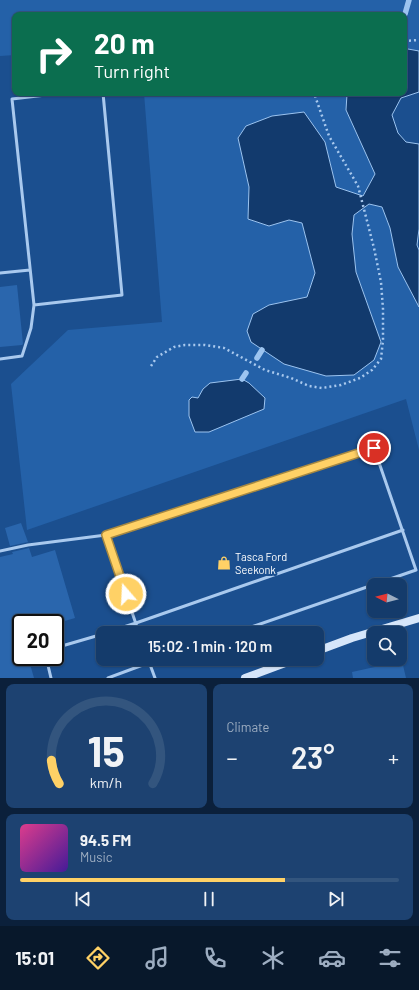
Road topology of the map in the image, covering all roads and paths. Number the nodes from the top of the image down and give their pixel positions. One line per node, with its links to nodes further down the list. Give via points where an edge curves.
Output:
1 (419, 40): 2 (path)
2 (407, 41)
3 (38, 96): 6 (lane, via 12,99)
4 (103, 96): 8 (lane, via 122,295)
5 (315, 96): 10 (path, via 329,136 358,186 374,248 383,309 381,359 372,370 360,378 322,388 309,386 265,370 224,348 205,345 174,348 157,357)
6 (30, 270): 7 (lane); 8 (lane)
7 (0, 273)
8 (34, 305): 9 (lane, via 31,328 22,356)
9 (0, 359)
10 (151, 366)
11 (403, 530): 12 (lane, via 374,448); 15 (lane); 18 (lane, via 416,570)
12 (106, 535): 13 (lane); 15 (lane)
13 (0, 551)
14 (419, 618): 21 (main road)
15 (136, 623): 16 (lane); 17 (lane)
16 (126, 626)
17 (137, 626)
18 (254, 626)
19 (96, 635): 20 (lane)
20 (64, 645)
21 (324, 648)
22 (48, 666): 26 (lane)
23 (137, 666): 27 (lane)
24 (151, 666): 28 (lane)
25 (277, 666): 29 (main road)
26 (51, 678)
27 (108, 678)
28 (155, 678)
29 (245, 678)

